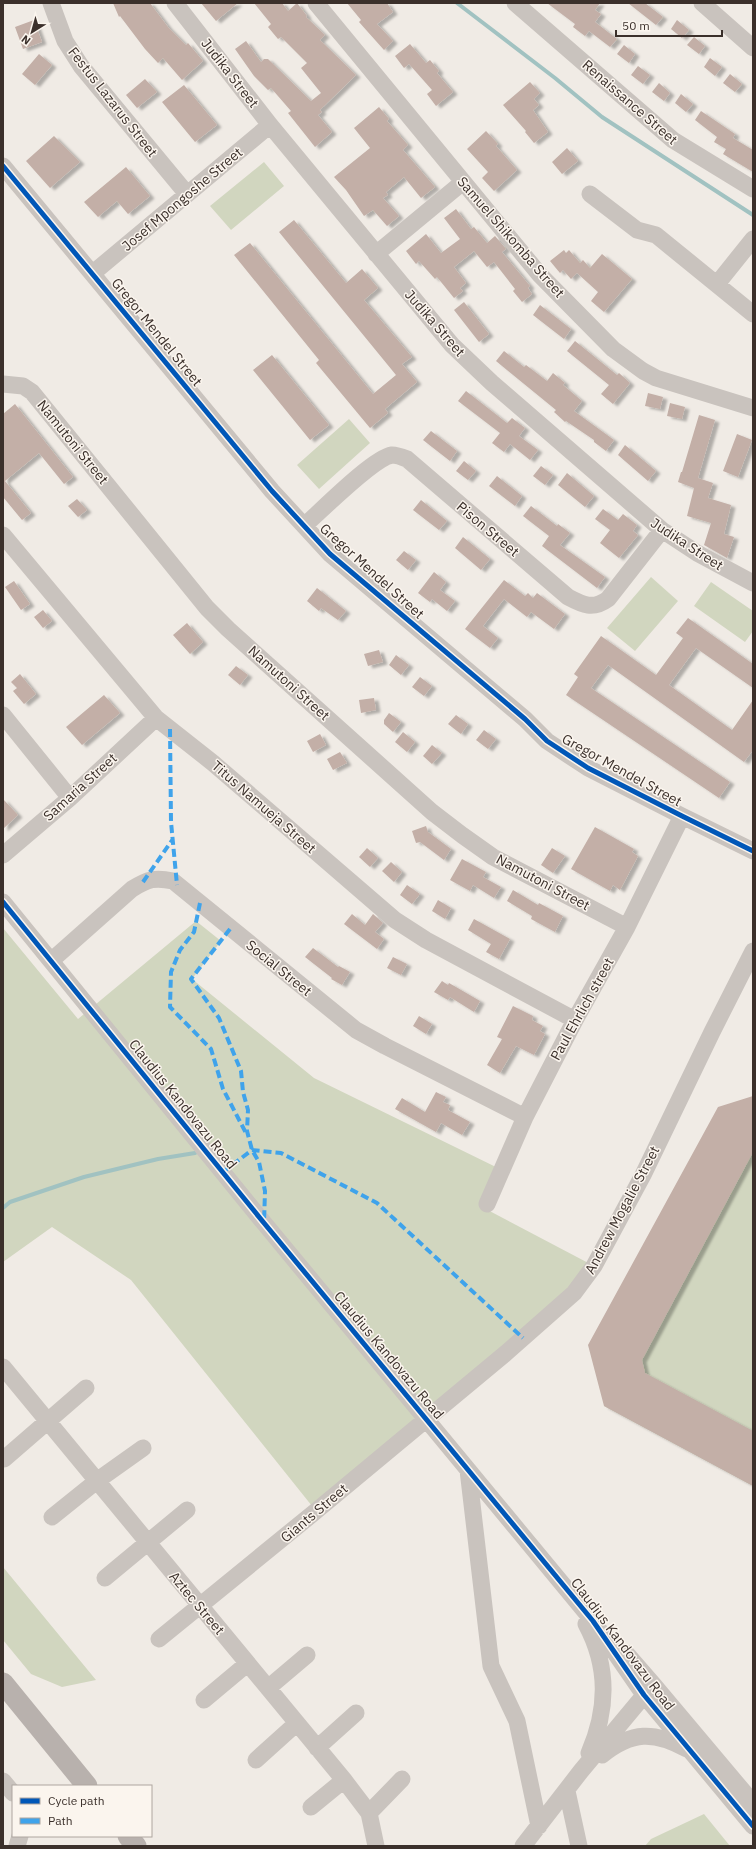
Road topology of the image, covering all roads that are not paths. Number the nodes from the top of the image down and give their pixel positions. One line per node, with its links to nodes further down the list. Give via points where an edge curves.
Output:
1 (51, 3): 11 (street, Festus Lazarus Street, via 65,41 81,66)
2 (175, 3): 7 (street, Judika Street)
3 (316, 3): 9 (street, Samuel Shikomba Street)
4 (515, 3): 10 (street, Renaissance Street, via 673,140)
5 (702, 3): 6 (street)
6 (753, 48)
7 (270, 125): 11 (street, Josef Mpongoshe Street); 14 (street, Judika Street)
8 (3, 166): 15 (street, Gregor Mendel Street)
9 (463, 182): 14 (street); 19 (street, Samuel Shikomba Street, via 540,275 613,349 656,378)
10 (753, 189)
11 (187, 194): 15 (street, Josef Mpongoshe Street)
12 (590, 194): 16 (street, via 637,230 656,235)
13 (753, 239): 16 (street)
14 (376, 254): 21 (street, Judika Street, via 442,334 469,362)
15 (93, 273): 20 (street, Gregor Mendel Street, via 272,491)
16 (717, 284): 17 (street)
17 (753, 314)
18 (3, 384): 31 (street, Namutoni Street, via 23,386 32,392 212,613 432,812 493,857)
19 (753, 408)
20 (304, 526): 21 (street, Pison Street, via 375,462 393,455 400,456 407,459 568,597 590,606 600,605 608,599); 27 (street, Gregor Mendel Street, via 330,554 525,719 547,741 588,768)
21 (662, 530): 23 (street, Judika Street, via 697,553)
22 (3, 535): 25 (street, Titus Namueja Street)
23 (753, 583)
24 (3, 715): 26 (street)
25 (156, 718): 26 (street, Samaria Street); 34 (street, Titus Namueja Street, via 214,763 396,920 426,940)
26 (70, 798): 29 (street, Samaria Street)
27 (682, 816): 28 (street, Gregor Mendel Street); 31 (street, Paul Ehrlich street)
28 (753, 851)
29 (3, 855)
30 (3, 902): 33 (street, Claudius Kandovazu Road)
31 (628, 926): 34 (street, Paul Ehrlich street)
32 (753, 951): 39 (street, Andrew Mogalie Street, via 644,1175 586,1278 554,1312)
33 (52, 960): 35 (street, Social Street, via 143,882 158,878 173,881 356,1030); 39 (street, Claudius Kandovazu Road, via 259,1217)
34 (575, 1020): 35 (street, Paul Ehrlich street)
35 (525, 1117): 36 (street, Paul Ehrlich street)
36 (487, 1204)
37 (3, 1367): 40 (street, Aztec Street)
38 (86, 1388): 40 (street)
39 (426, 1418): 43 (street, Claudius Kandovazu Road); 50 (street, Giants Street)
40 (48, 1421): 42 (street); 44 (street, Aztec Street)
41 (143, 1448): 44 (street)
42 (4, 1459)
43 (468, 1470): 49 (street, Claudius Kandovazu Road); 73 (street, via 491,1666 517,1721)
44 (98, 1480): 46 (street); 47 (street, Aztec Street)
45 (188, 1510): 47 (street)
46 (52, 1517)
47 (147, 1543): 48 (street); 50 (street, Aztec Street)
48 (105, 1578)
49 (566, 1588): 56 (street, Claudius Kandovazu Road); 63 (street, via 597,1651 604,1699 598,1732)
50 (200, 1605): 51 (street, Giants Street); 53 (street, Aztec Street)
51 (159, 1639)
52 (307, 1655): 55 (street)
53 (247, 1664): 55 (street, Aztec Street); 57 (street)
54 (3, 1683): 67 (main road)
55 (268, 1688): 59 (street, Aztec Street)
56 (649, 1689): 61 (street, Claudius Kandovazu Road); 63 (street); 70 (street, Claudius Kandovazu Road)
57 (204, 1700)
58 (356, 1713): 60 (street)
59 (297, 1723): 60 (street, Aztec Street); 62 (street)
60 (317, 1748): 65 (street, Aztec Street)
61 (692, 1752): 63 (street, via 671,1740 646,1735 633,1737 613,1746); 74 (street, Claudius Kandovazu Road)
62 (256, 1760)
63 (581, 1771): 68 (street)
64 (402, 1778): 72 (street)
65 (344, 1780): 71 (street); 72 (street, Aztec Street)
66 (3, 1781): 69 (street)
67 (86, 1785)
68 (567, 1791): 73 (street); 77 (street)
69 (12, 1792)
70 (753, 1803)
71 (311, 1807)
72 (368, 1813): 75 (street, Aztec Street)
73 (539, 1826): 76 (street)
74 (753, 1826)
75 (376, 1846)
76 (523, 1846)
77 (579, 1846)

